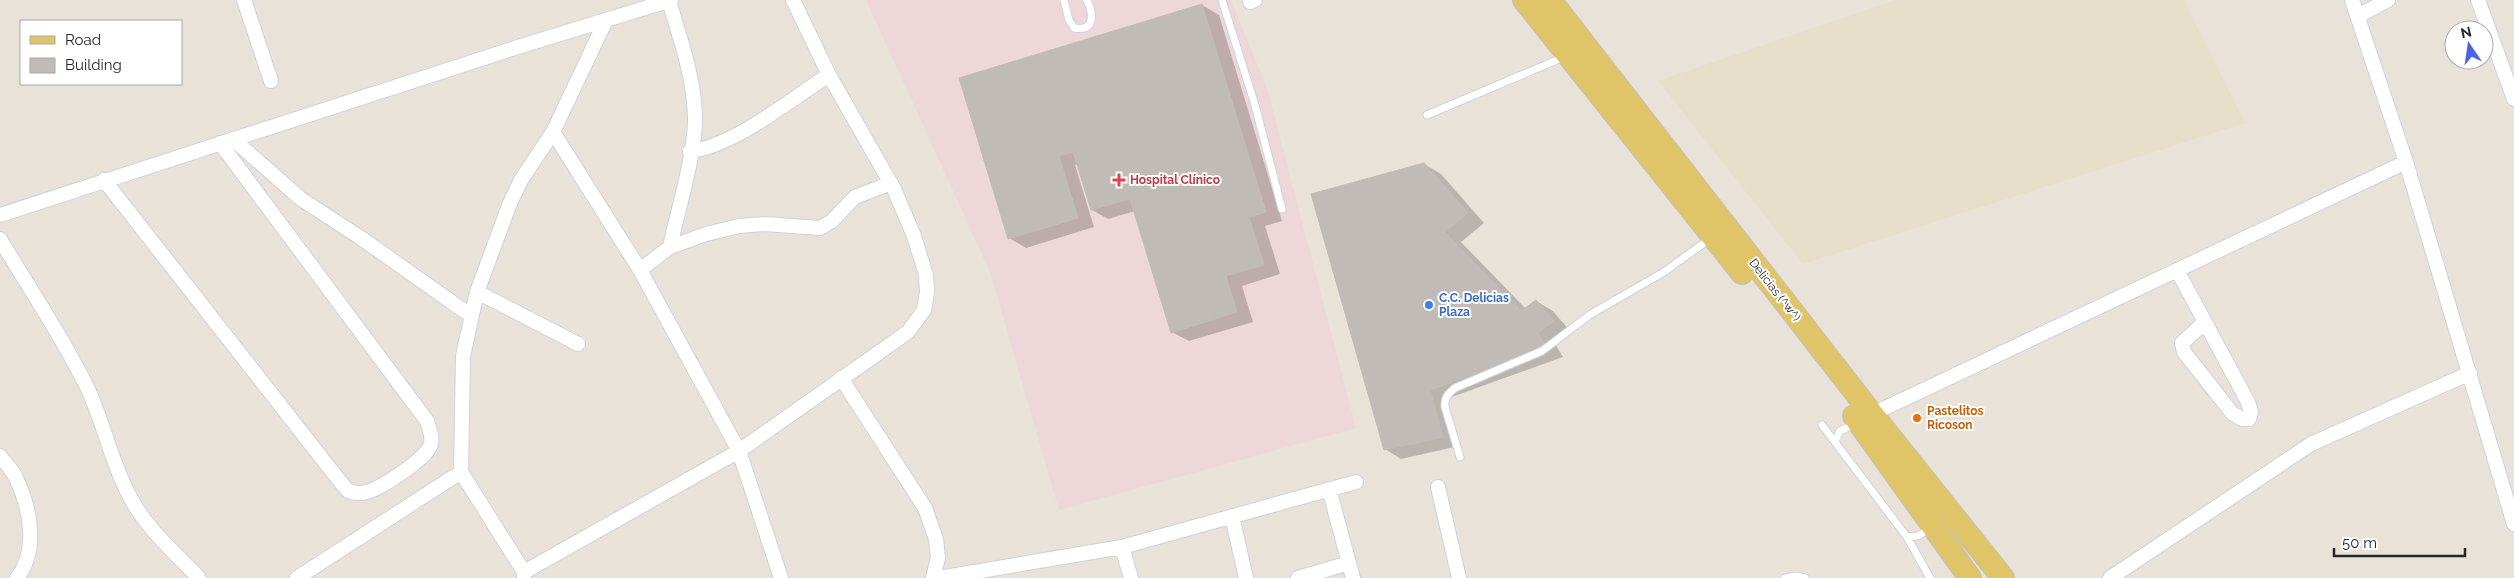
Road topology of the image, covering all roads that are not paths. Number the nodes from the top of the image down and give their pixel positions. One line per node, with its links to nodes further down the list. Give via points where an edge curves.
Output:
1 (244, 0): 16 (street)
2 (670, 0): 13 (street); 22 (street, via 693,101 694,127)
3 (793, 0): 15 (street)
4 (1064, 0): 5 (lane, via 1072,25 1079,29 1093,21)
5 (1088, 0)
6 (1222, 0): 26 (lane)
7 (1524, 0): 14 (main road, Delicias (^w^))
8 (1550, 0): 39 (main road, Delicias (^w^))
9 (2352, 0): 12 (street)
10 (2388, 0): 12 (street)
11 (2478, 0): 17 (street)
12 (2358, 16): 23 (street)
13 (606, 20): 19 (street); 20 (street)
14 (1569, 55): 18 (lane); 28 (main road, Delicias (^w^))
15 (828, 75): 22 (street, via 729,140 710,148); 25 (street)
16 (271, 81)
17 (2514, 100)
18 (1427, 115)
19 (553, 132): 31 (street); 33 (street, via 521,180)
20 (233, 138): 21 (street); 34 (street, via 301,199)
21 (220, 143): 24 (street); 24 (street, via 431,432 431,444 419,460 366,492 348,491 342,484)
22 (690, 151): 30 (street)
23 (2406, 162): 32 (street); 37 (street)
24 (104, 180): 27 (street)
25 (891, 183): 30 (street, via 855,197 832,221 820,228 765,224 739,226); 38 (street, via 914,236 926,275 924,310 908,332)
26 (1282, 209)
27 (0, 215)
28 (1713, 236): 39 (main road, Delicias (^w^)); 44 (lane, via 1664,272 1591,314 1542,351 1448,394 1444,407)
29 (0, 239): 57 (street, via 80,373 130,498 144,520)
30 (670, 247): 31 (street)
31 (640, 270): 42 (street)
32 (2178, 272): 35 (street); 39 (street)
33 (477, 292): 34 (street); 36 (street)
34 (470, 315): 45 (street, via 462,371)
35 (2205, 322): 35 (street, via 2248,402 2249,419 2232,413 2184,352 2182,343)
36 (578, 344)
37 (2470, 373): 50 (street); 72 (street, via 2311,444)
38 (841, 378): 42 (street); 60 (street, via 925,508 936,538 938,558)
39 (1865, 418): 41 (lane, via 1840,432); 51 (main road, Delicias (^w^)); 71 (main road, Delicias (^w^))
40 (1822, 425): 41 (lane)
41 (1835, 442): 52 (lane)
42 (739, 451): 55 (street); 59 (street)
43 (0, 456): 56 (street, via 16,476 26,504 31,534 25,567)
44 (1460, 457)
45 (461, 472): 55 (street); 58 (street)
46 (1356, 482): 48 (street)
47 (1438, 487): 66 (street)
48 (1329, 489): 49 (street); 54 (street)
49 (1232, 516): 53 (street); 63 (street)
50 (2514, 524)
51 (1934, 526): 52 (lane, via 1918,536); 70 (main road, Delicias (^w^))
52 (1907, 537): 69 (lane)
53 (1122, 547): 61 (street); 62 (street)
54 (1349, 563): 64 (street); 65 (street)
55 (524, 575)
56 (17, 578)
57 (199, 578)
58 (297, 578)
59 (781, 578)
60 (933, 578)
61 (939, 578)
62 (1131, 578)
63 (1246, 578)
64 (1298, 578)
65 (1353, 578)
66 (1459, 578)
67 (1785, 578): 68 (lane)
68 (1805, 578)
69 (1930, 578)
70 (1970, 578)
71 (2003, 578)
72 (2110, 578)

